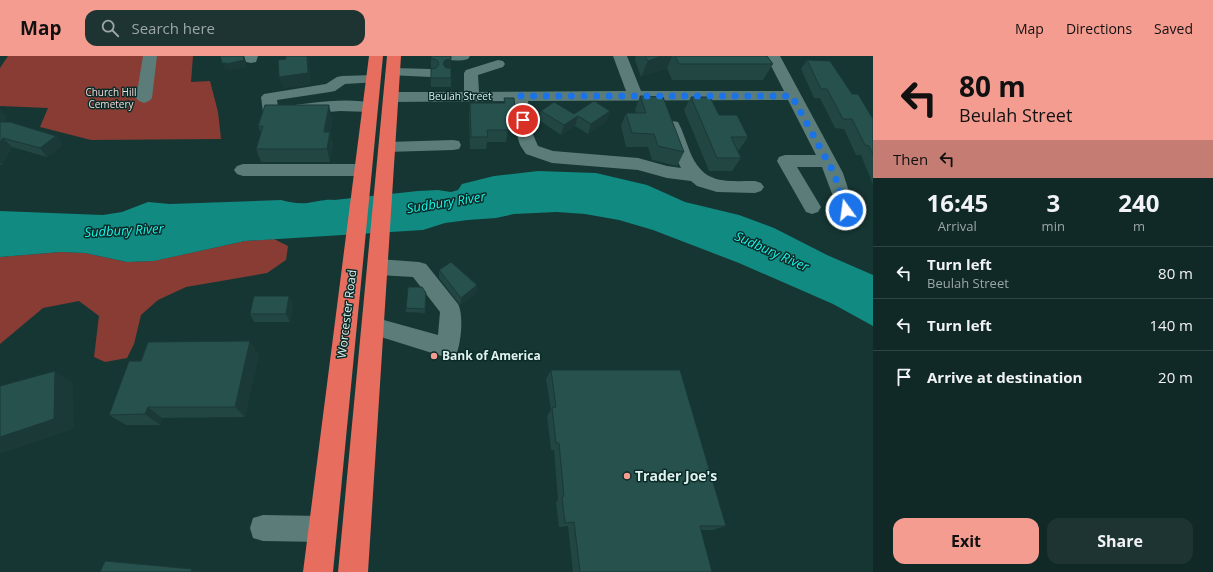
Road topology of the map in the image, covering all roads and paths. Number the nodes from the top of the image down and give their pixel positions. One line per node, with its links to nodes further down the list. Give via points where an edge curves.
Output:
1 (150, 56): 18 (street)
2 (376, 56): 11 (highway, Worcester Road)
3 (394, 56): 9 (highway, Worcester Road)
4 (452, 56): 5 (street)
5 (463, 56)
6 (620, 56): 14 (street)
7 (773, 56): 16 (street)
8 (498, 64): 12 (street, via 464,73)
9 (393, 72): 10 (street); 17 (highway, Worcester Road)
10 (431, 73)
11 (373, 79): 19 (highway, Worcester Road); 19 (street, via 343,74 330,88 269,97 271,112 340,106)
12 (472, 96): 13 (street, Beulah Street); 17 (street, Beulah Street)
13 (520, 96): 14 (street, Beulah Street); 25 (street, via 524,132 532,150 552,156 638,164)
14 (635, 96): 15 (street, Beulah Street)
15 (660, 96): 16 (street, Beulah Street); 25 (street, via 688,164)
16 (792, 96): 22 (street)
17 (391, 97): 21 (highway, Worcester Road)
18 (144, 98)
19 (370, 107): 24 (highway, Worcester Road)
20 (454, 145): 21 (street)
21 (387, 147): 29 (highway, Worcester Road)
22 (828, 161): 27 (street, via 785,161); 28 (street, via 839,185)
23 (243, 170): 24 (street)
24 (363, 174): 32 (highway, Worcester Road)
25 (696, 176): 26 (street, via 713,186)
26 (755, 187)
27 (812, 207)
28 (846, 210)
29 (378, 263): 30 (highway, Worcester Road); 30 (street, via 419,270 451,310 448,348)
30 (373, 326): 34 (highway, Worcester Road)
31 (263, 528): 32 (street)
32 (322, 529): 33 (highway, Worcester Road)
33 (318, 572)
34 (353, 572)

